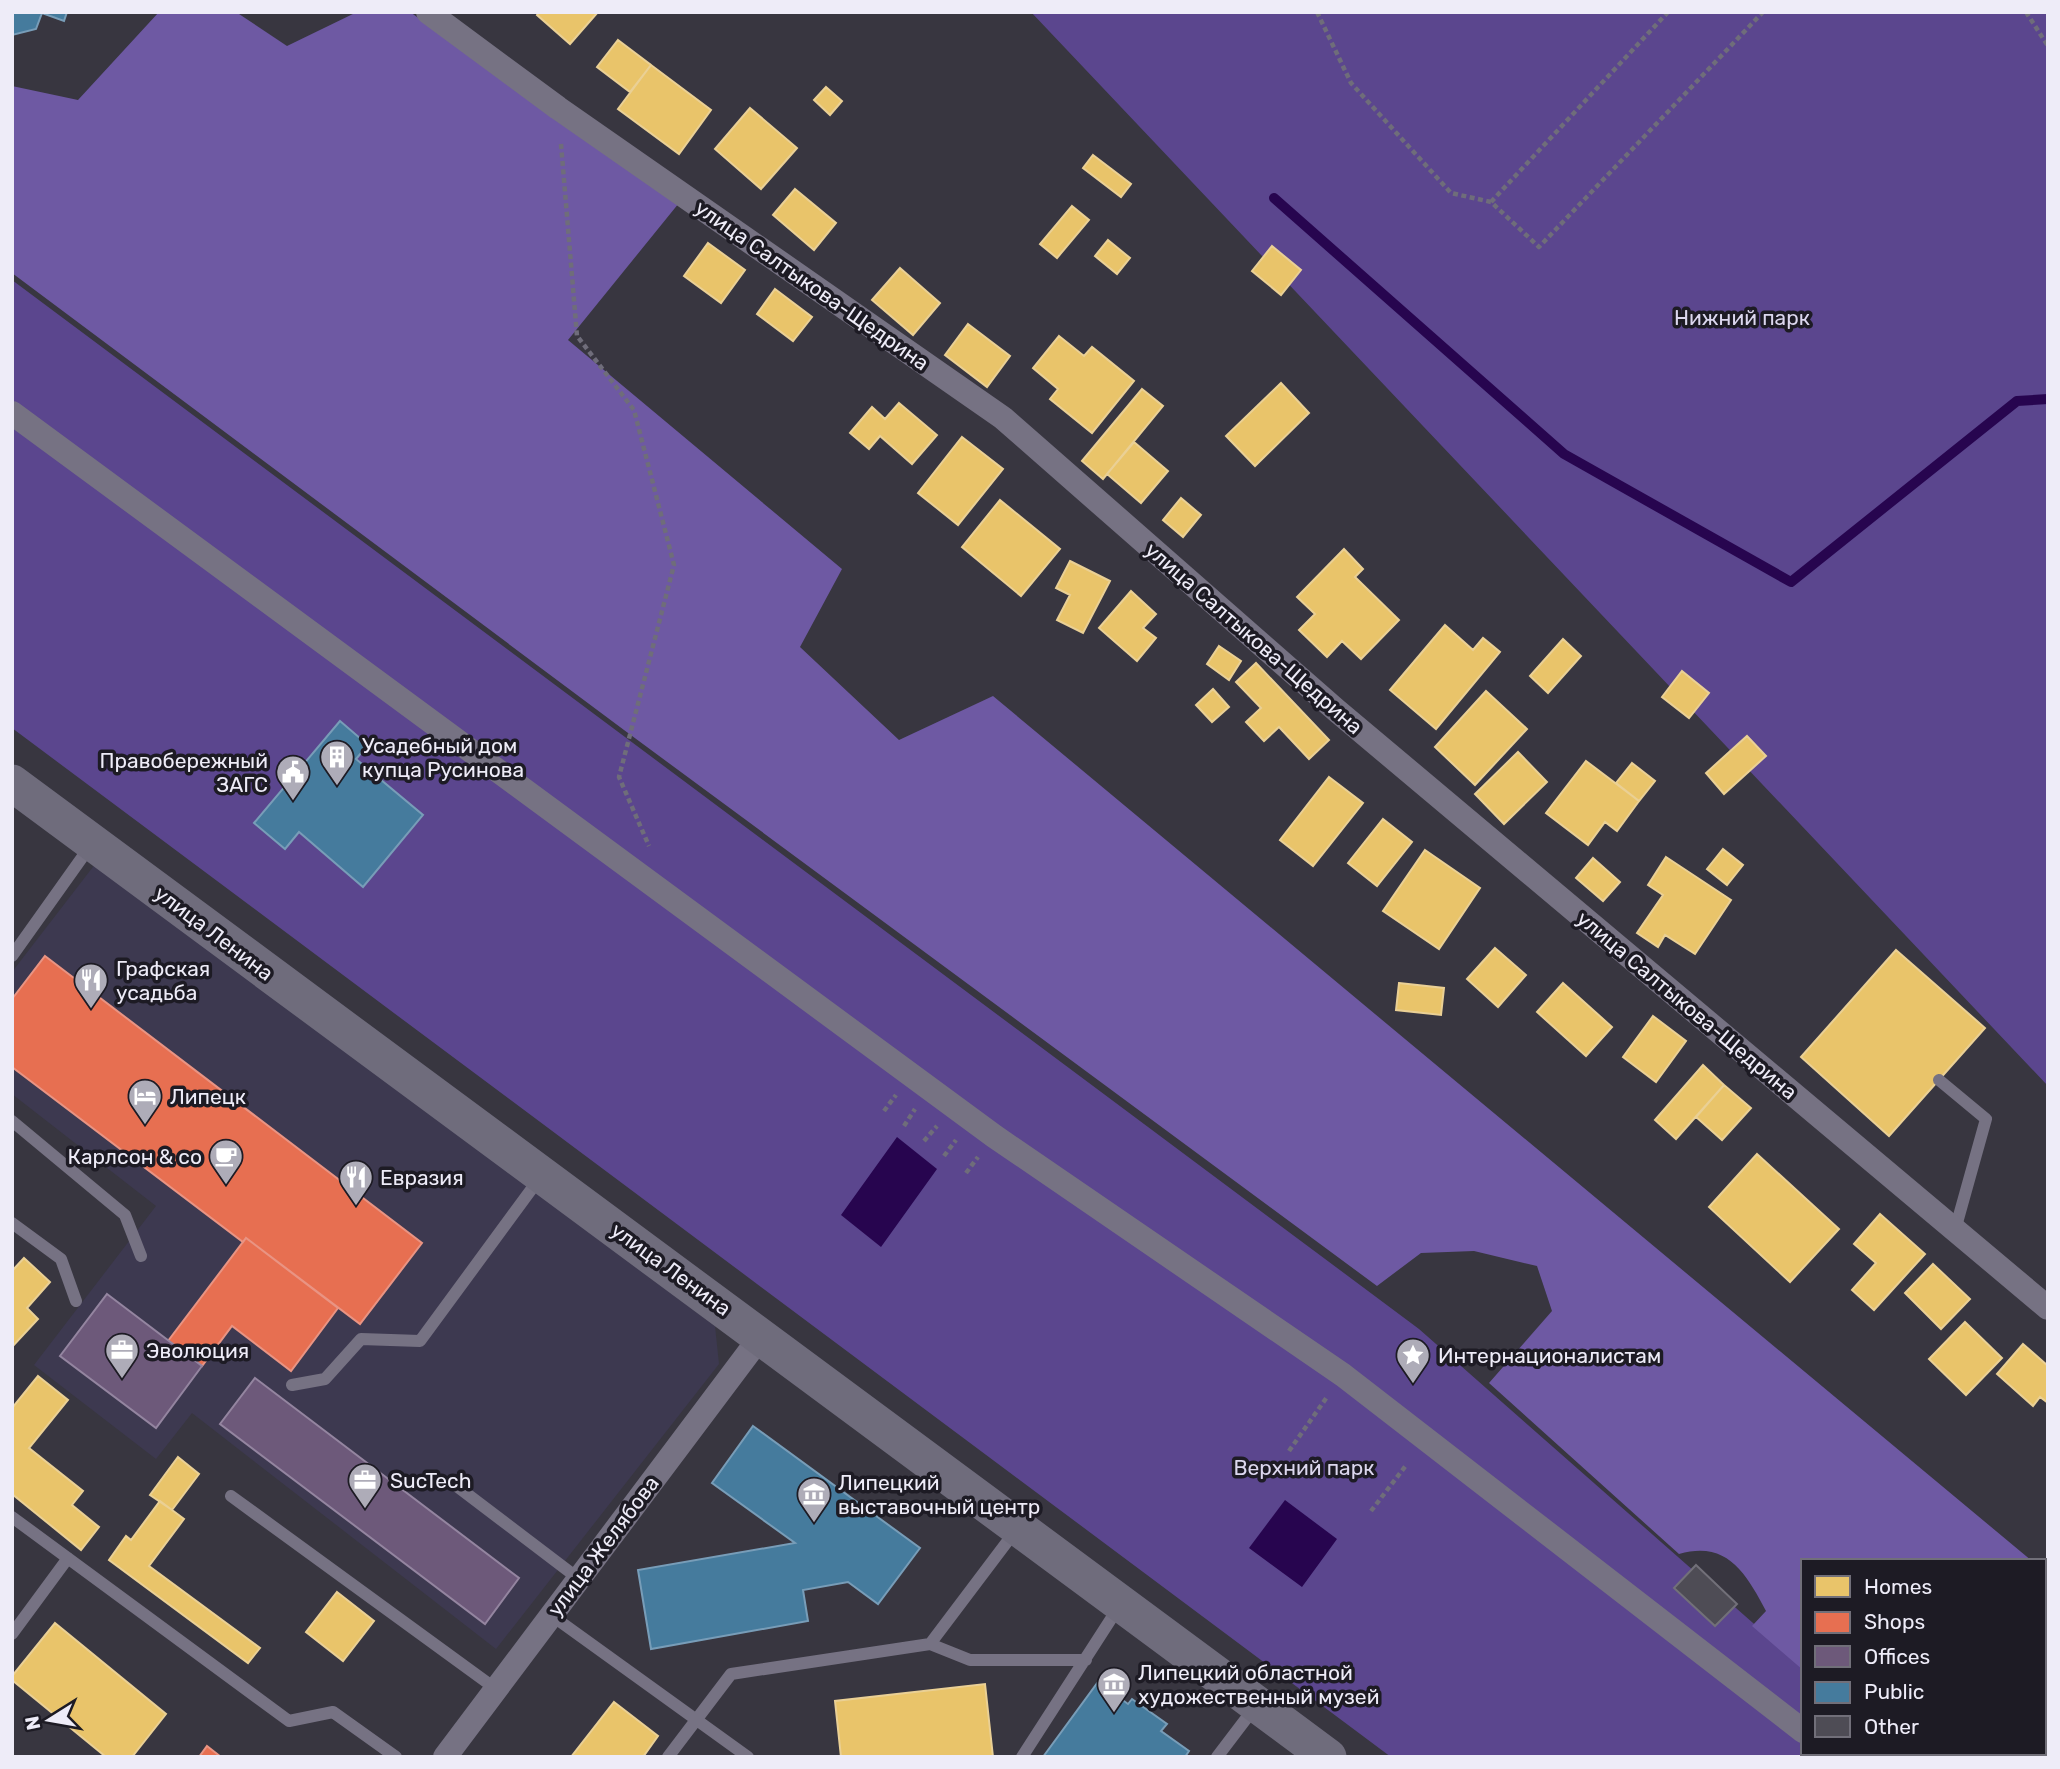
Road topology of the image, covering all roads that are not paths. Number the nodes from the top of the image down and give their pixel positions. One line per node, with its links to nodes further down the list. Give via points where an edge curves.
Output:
1 (428, 12): 10 (street, улица Салтыкова-Щедрина, via 1003,418 1336,710)
2 (12, 412): 30 (street, via 994,1136 1353,1383)
3 (12, 783): 4 (street, улица Ленина)
4 (93, 842): 5 (lane); 8 (street, улица Ленина)
5 (12, 956)
6 (1940, 1080): 10 (lane, via 1986,1119)
7 (12, 1121): 11 (lane, via 125,1215)
8 (542, 1176): 14 (street, улица Ленина); 15 (lane, via 420,1341 361,1339 325,1379)
9 (12, 1223): 12 (lane, via 61,1259)
10 (1955, 1230): 13 (street, улица Салтыкова-Щедрина)
11 (141, 1256)
12 (76, 1301)
13 (2048, 1308)
14 (762, 1335): 19 (street, улица Ленина); 21 (street, улица Желябова)
15 (292, 1385)
16 (450, 1481): 21 (lane)
17 (231, 1496): 27 (lane)
18 (12, 1517): 20 (lane)
19 (1019, 1527): 22 (street, улица Ленина); 25 (lane)
20 (68, 1558): 24 (lane); 31 (lane, via 289,1721 333,1712)
21 (579, 1579): 23 (street, улица Желябова)
22 (1122, 1601): 26 (lane); 28 (street, улица Ленина)
23 (551, 1615): 27 (street, улица Желябова); 29 (lane)
24 (12, 1634)
25 (930, 1644): 26 (lane, via 970,1660); 29 (lane, via 731,1674)
26 (1086, 1660): 35 (lane)
27 (496, 1689): 32 (street, улица Желябова)
28 (1257, 1704): 36 (lane); 37 (street, улица Ленина)
29 (697, 1718): 33 (lane); 34 (lane)
30 (1801, 1729)
31 (396, 1757)
32 (445, 1757)
33 (668, 1757)
34 (748, 1757)
35 (1022, 1757)
36 (1217, 1757)
37 (1328, 1757)

